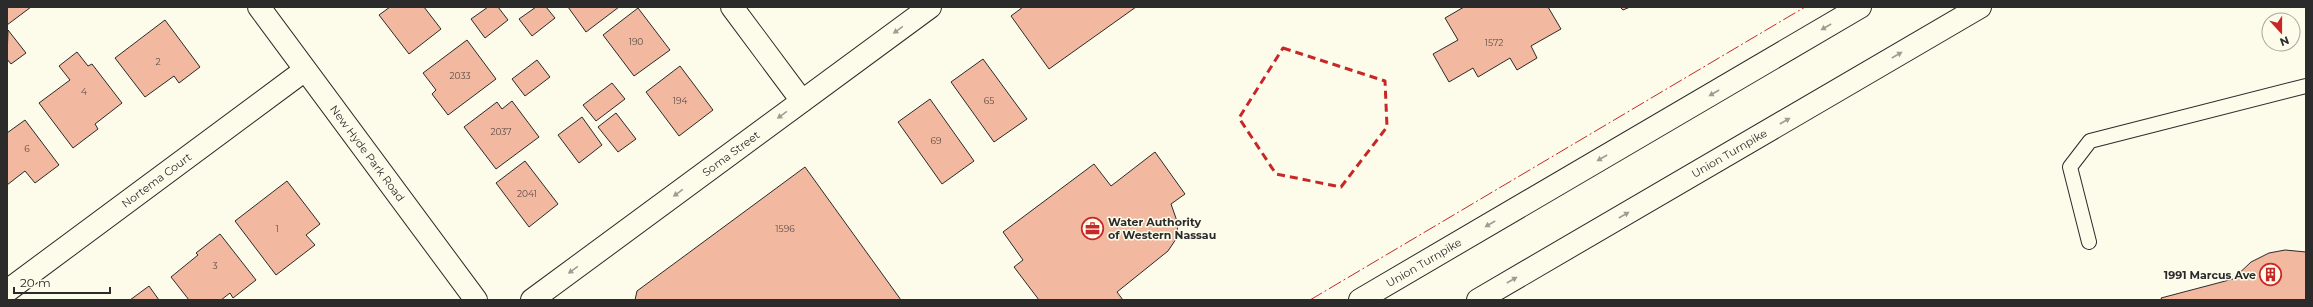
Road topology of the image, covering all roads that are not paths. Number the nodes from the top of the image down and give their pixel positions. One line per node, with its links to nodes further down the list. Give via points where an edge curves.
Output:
1 (259, 7): 6 (main road, New Hyde Park Road)
2 (732, 7): 8 (main road)
3 (930, 7): 8 (main road, Soma Street, one-way to 8)
4 (1860, 7): 13 (main road, Union Turnpike, one-way to 13)
5 (1980, 7): 14 (main road, Union Turnpike, one-way to 5)
6 (305, 70): 10 (main road, Nortema Court); 11 (main road, New Hyde Park Road)
7 (2306, 86): 9 (lane, via 2090,141 2070,167)
8 (802, 101): 12 (main road, Soma Street, one-way to 12)
9 (2089, 242)
10 (7, 290)
11 (476, 300)
12 (532, 300)
13 (1360, 300)
14 (1478, 300)

